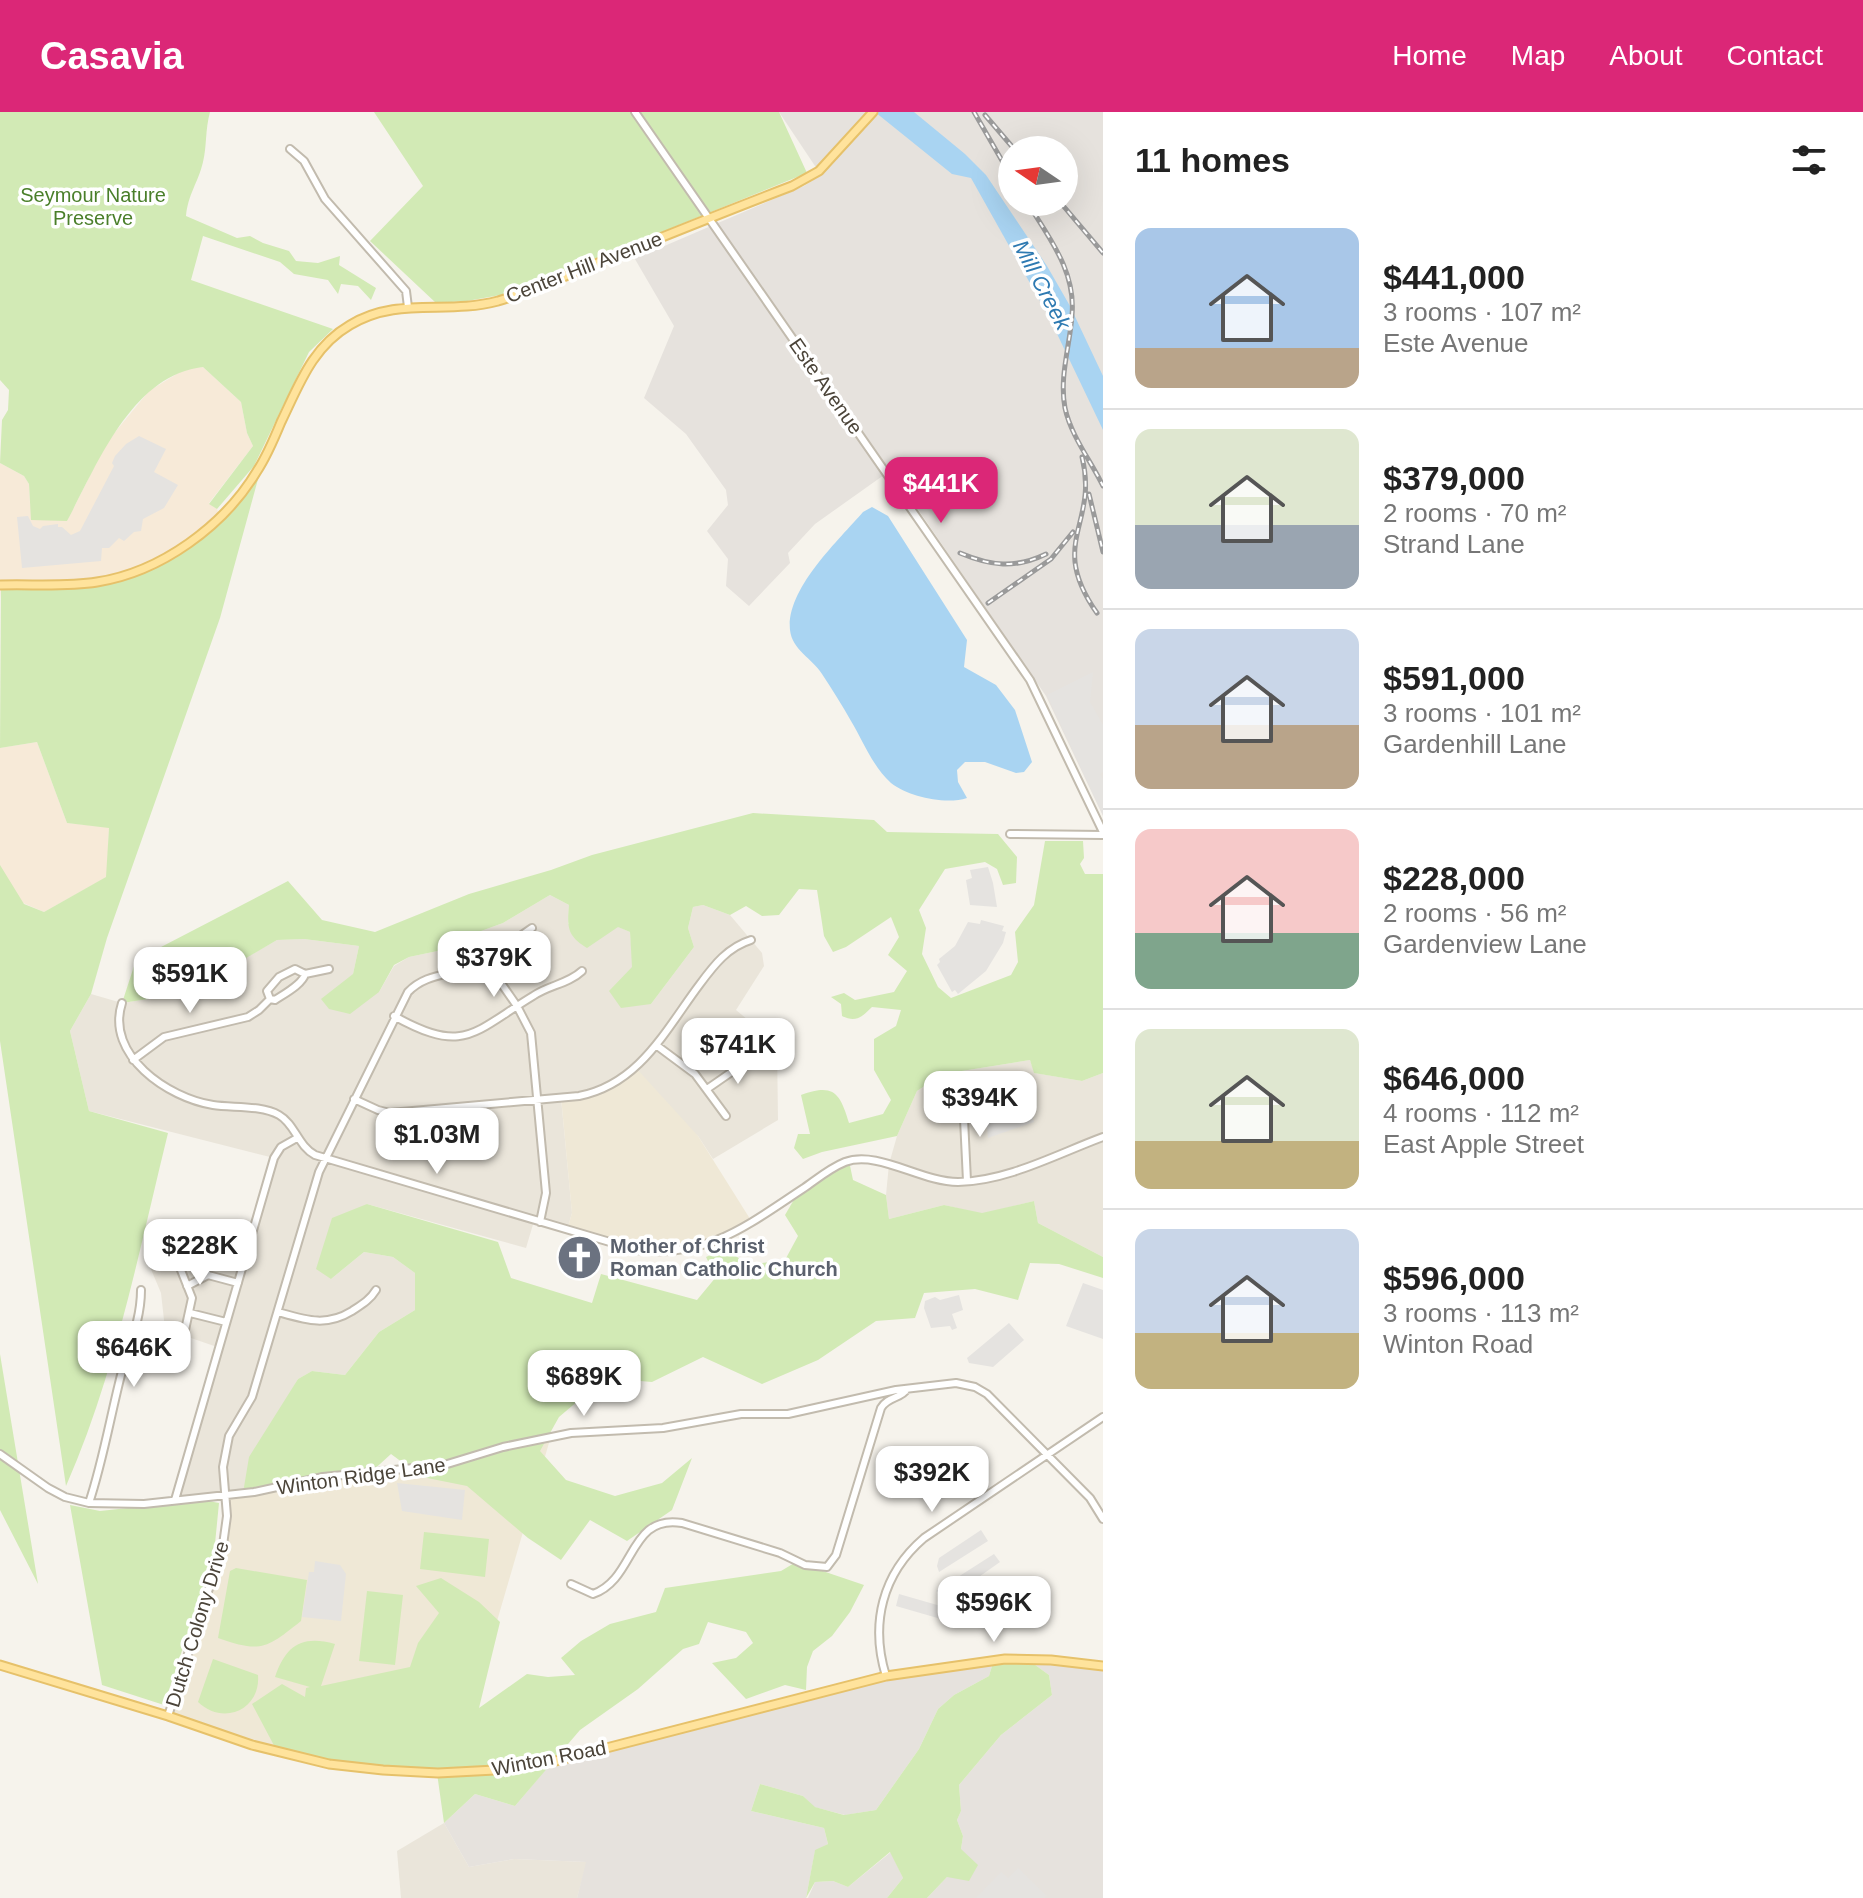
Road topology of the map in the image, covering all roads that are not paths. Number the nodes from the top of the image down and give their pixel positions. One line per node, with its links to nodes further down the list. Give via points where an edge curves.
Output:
1 (635, 112): 4 (street, Este Avenue)
2 (871, 114): 4 (main road, Center Hill Avenue, via 809,178)
3 (290, 149): 5 (street, via 304,161 325,199 406,291)
4 (709, 218): 5 (main road, Center Hill Avenue, via 507,298 466,307); 7 (street, Este Avenue, via 1030,680)
5 (408, 307): 6 (main road, Center Hill Avenue, via 360,320 323,346 305,371 257,472 200,536 156,562 109,580)
6 (0, 585)
7 (1103, 833): 8 (street)
8 (1010, 834)
9 (532, 928): 11 (street, Dutch Colony Drive)
10 (751, 940): 19 (street, via 714,964)
11 (485, 960): 17 (street); 18 (street, Dutch Colony Drive, via 418,983)
12 (329, 969): 14 (street)
13 (582, 971): 17 (street)
14 (305, 974): 15 (street, via 300,984); 15 (street, via 295,969 279,977 267,991)
15 (270, 999): 21 (street, via 248,1017 164,1037)
16 (122, 1003): 21 (street, via 120,1028)
17 (517, 1006): 18 (street, via 481,1030 456,1037 432,1035); 25 (street, via 531,1033)
18 (394, 1016): 24 (street, Dutch Colony Drive)
19 (656, 1045): 22 (street); 25 (street, via 610,1086)
20 (741, 1057): 22 (street, via 733,1071)
21 (133, 1060): 28 (street, via 191,1099 276,1113)
22 (707, 1089): 26 (street)
23 (963, 1098): 30 (street)
24 (354, 1099): 25 (street, via 390,1113); 29 (street, Dutch Colony Drive)
25 (537, 1100): 31 (street, via 546,1193)
26 (726, 1116)
27 (1103, 1137): 30 (street, via 1000,1176)
28 (297, 1138): 29 (street, via 307,1151); 35 (street, via 276,1154)
29 (325, 1159): 31 (street); 39 (street, Dutch Colony Drive)
30 (967, 1181): 31 (street, via 921,1176 874,1160 849,1161 728,1236 674,1251 624,1247)
31 (540, 1222)
32 (173, 1250): 36 (street)
33 (204, 1257): 34 (street)
34 (208, 1275): 35 (street); 36 (street)
35 (238, 1283): 41 (street)
36 (187, 1286): 40 (street)
37 (141, 1290): 49 (street, via 138,1323)
38 (376, 1290): 39 (street, via 371,1299 330,1322)
39 (278, 1312): 47 (street, Dutch Colony Drive, via 252,1397 226,1446)
40 (190, 1313): 41 (street); 42 (street)
41 (226, 1322): 48 (street)
42 (185, 1330)
43 (907, 1389): 46 (street, Winton Ridge Lane, via 956,1383 975,1387); 47 (street, Winton Ridge Lane, via 788,1414 741,1414 663,1428 551,1436 444,1465 323,1477); 51 (street, via 881,1408 836,1555 827,1567 805,1565 669,1522 636,1543 623,1571 606,1588 593,1594)
44 (1103, 1417): 46 (street)
45 (0, 1454): 49 (street, Winton Ridge Lane, via 57,1494)
46 (1048, 1455): 50 (street, Winton Ridge Lane); 54 (street, via 924,1538 898,1566 880,1614 878,1640)
47 (225, 1495): 48 (street, Winton Ridge Lane); 55 (street, Dutch Colony Drive, via 223,1545)
48 (175, 1500): 49 (street, Winton Ridge Lane)
49 (89, 1503)
50 (1103, 1519)
51 (571, 1584)
52 (0, 1665): 55 (main road, Winton Road)
53 (1103, 1666): 54 (main road, Winton Road, via 1005,1659)
54 (886, 1676): 55 (main road, Winton Road, via 552,1762 466,1772 329,1764)
55 (168, 1716)

